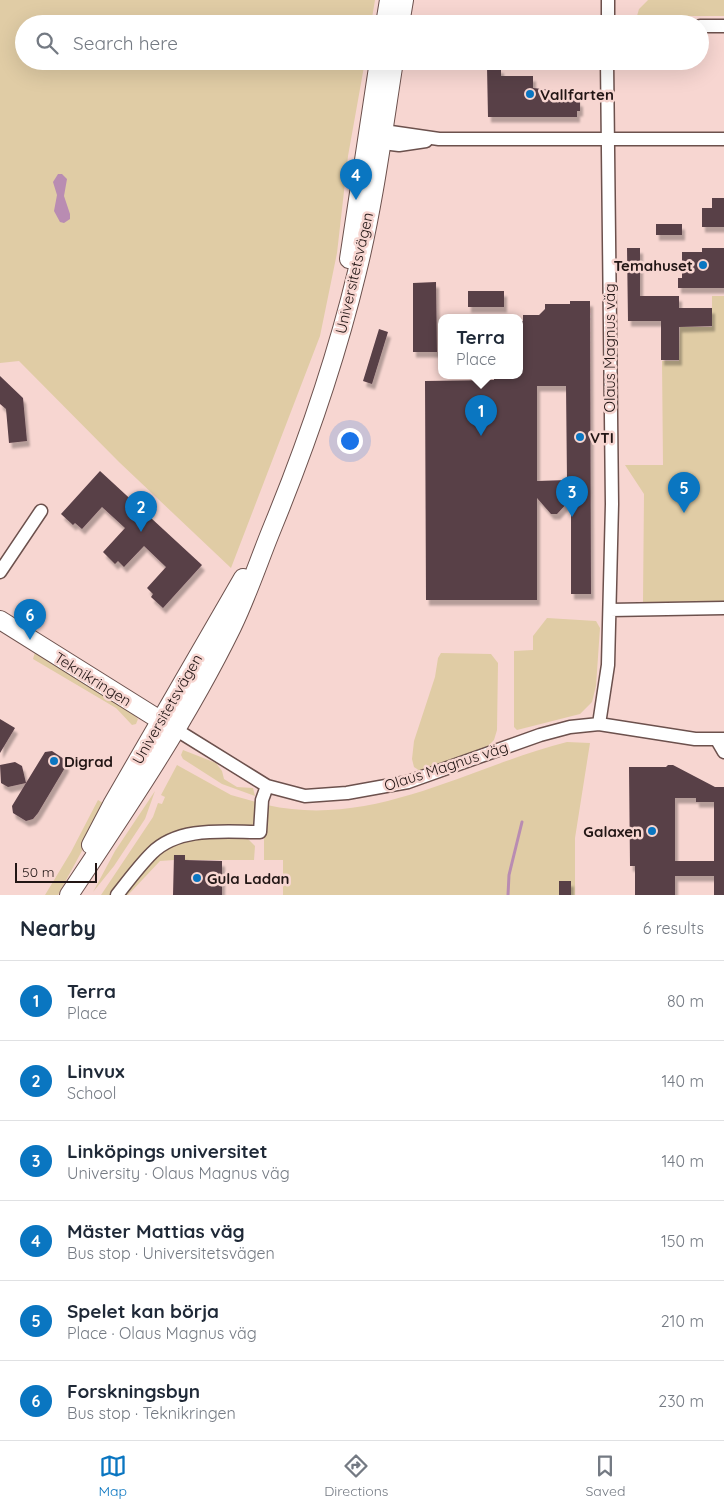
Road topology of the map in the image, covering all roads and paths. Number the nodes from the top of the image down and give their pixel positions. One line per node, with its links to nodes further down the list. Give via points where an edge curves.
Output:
1 (389, 0): 4 (main road)
2 (404, 0): 5 (main road)
3 (608, 0): 6 (street)
4 (386, 15)
5 (402, 15)
6 (608, 15)
7 (709, 26): 8 (street)
8 (724, 26)
9 (378, 70): 12 (main road, Universitetsvägen)
10 (392, 70): 12 (main road, Universitetsvägen)
11 (607, 70): 13 (street, Olaus Magnus väg)
12 (374, 136): 13 (street, via 399,145 439,139); 21 (main road, Universitetsvägen, via 357,270 307,439 232,625)
13 (608, 139): 14 (street); 18 (street, Olaus Magnus väg)
14 (724, 139)
15 (41, 511): 16 (street)
16 (0, 572)
17 (724, 608): 18 (street)
18 (610, 610): 20 (street, Olaus Magnus väg, via 608,665)
19 (0, 620): 21 (main road, Teknikringen)
20 (599, 724): 22 (street, Olaus Magnus väg, via 680,737); 24 (street, Olaus Magnus väg, via 540,735 408,782 379,788 304,796)
21 (168, 725): 24 (street, Olaus Magnus väg); 25 (main road, Universitetsvägen, via 113,803); 26 (main road, Universitetsvägen)
22 (720, 739): 23 (street, Olaus Magnus väg)
23 (724, 752)
24 (267, 786): 27 (street, via 262,800 260,832 202,832 171,840 153,852)
25 (65, 895)
26 (69, 895)
27 (116, 895)

